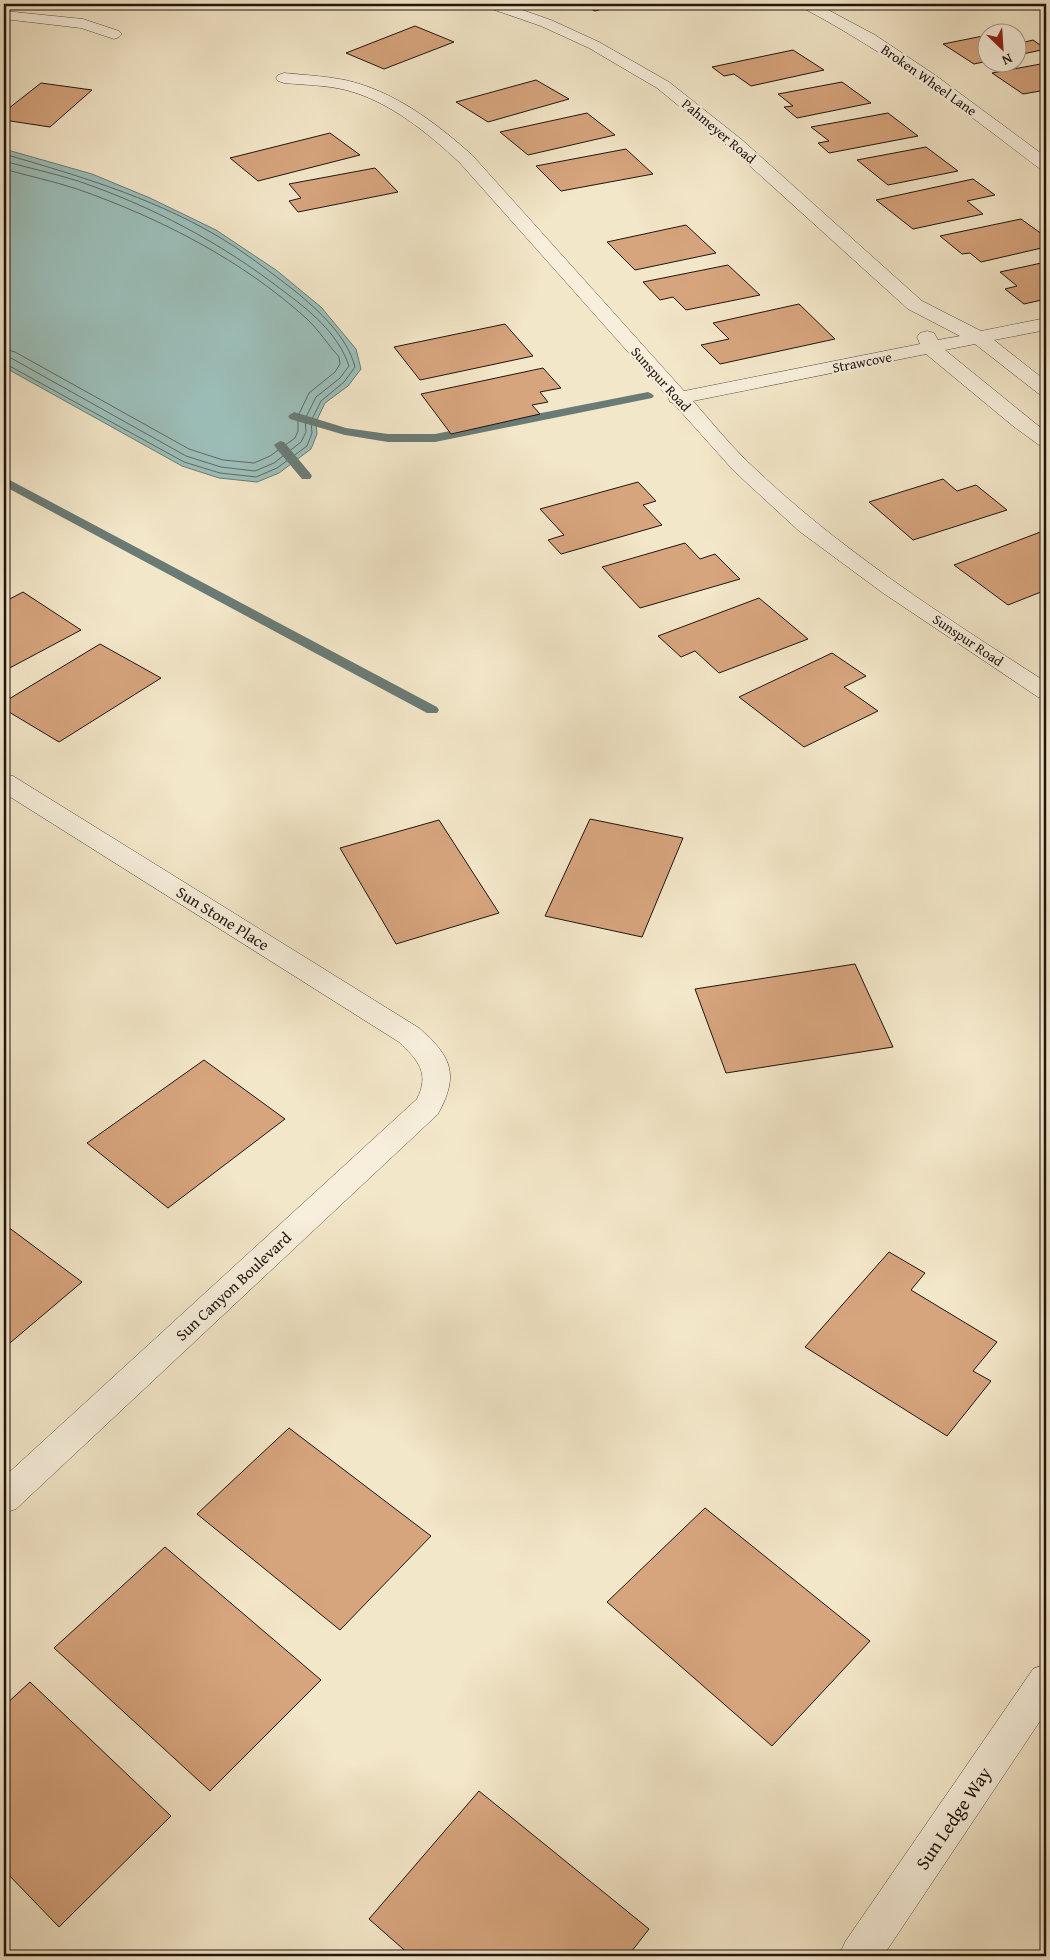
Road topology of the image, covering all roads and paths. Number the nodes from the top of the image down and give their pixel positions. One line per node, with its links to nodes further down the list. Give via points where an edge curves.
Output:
1 (491, 4): 7 (street, Pahmeyer Road, via 546,23 594,45 663,85 735,142)
2 (806, 4): 6 (street, Broken Wheel Lane, via 886,48)
3 (4, 15): 4 (street, via 83,24)
4 (114, 34)
5 (284, 78): 12 (street, Sunspur Road, via 363,90 422,120 447,140)
6 (1046, 165)
7 (914, 305): 9 (street, Pahmeyer Road); 10 (street, Pahmeyer Road)
8 (1046, 324): 9 (street, Strawcove)
9 (979, 338): 10 (street, Strawcove); 11 (street, Pahmeyer Road)
10 (931, 348): 12 (street, Strawcove); 13 (street, Pahmeyer Road)
11 (1046, 390)
12 (677, 398): 14 (street, Sunspur Road, via 740,467 807,526 891,588)
13 (1046, 441)
14 (1046, 692)
15 (4, 782): 16 (street, Sun Stone Place, via 391,1023 426,1050)
16 (434, 1063): 17 (street, Sun Canyon Boulevard, via 438,1079 436,1093 428,1106)
17 (4, 1498)
18 (1046, 1680): 19 (street, Sun Ledge Way)
19 (859, 1956)

